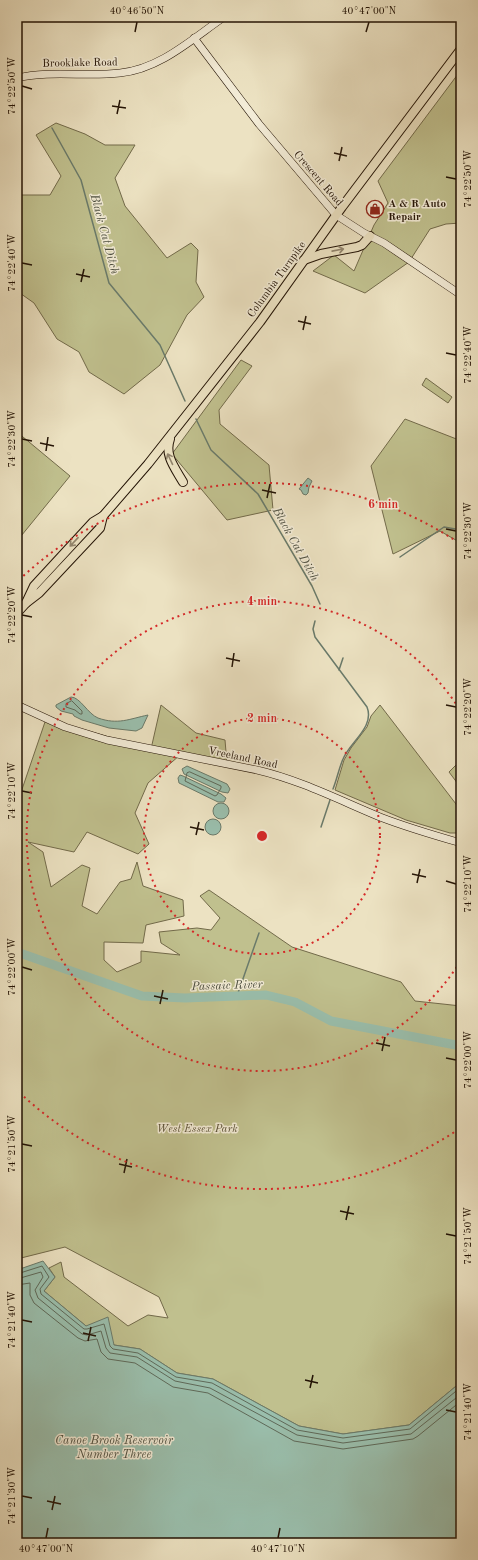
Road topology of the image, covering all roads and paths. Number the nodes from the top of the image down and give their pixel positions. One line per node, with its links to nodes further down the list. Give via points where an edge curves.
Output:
1 (224, 17): 2 (street, Brooklake Road)
2 (194, 38): 4 (street, Brooklake Road, via 160,61 134,71 114,74 47,73); 5 (street, Crescent Road, via 260,124)
3 (461, 50): 5 (main road, Columbia Turnpike)
4 (17, 78)
5 (336, 215): 6 (street, Crescent Road); 7 (main road, Columbia Turnpike)
6 (370, 236): 7 (main road, one-way to 6, via 362,245); 8 (street, Crescent Road)
7 (304, 260): 9 (main road, Columbia Turnpike, via 260,322)
8 (461, 295)
9 (171, 434): 10 (main road, one-way to 9, via 167,452); 11 (main road, Columbia Turnpike, via 103,516 100,528)
10 (183, 482)
11 (17, 613)
12 (17, 704): 13 (street, Vreeland Road, via 65,727 107,740 259,770 320,791 398,824)
13 (461, 842)

